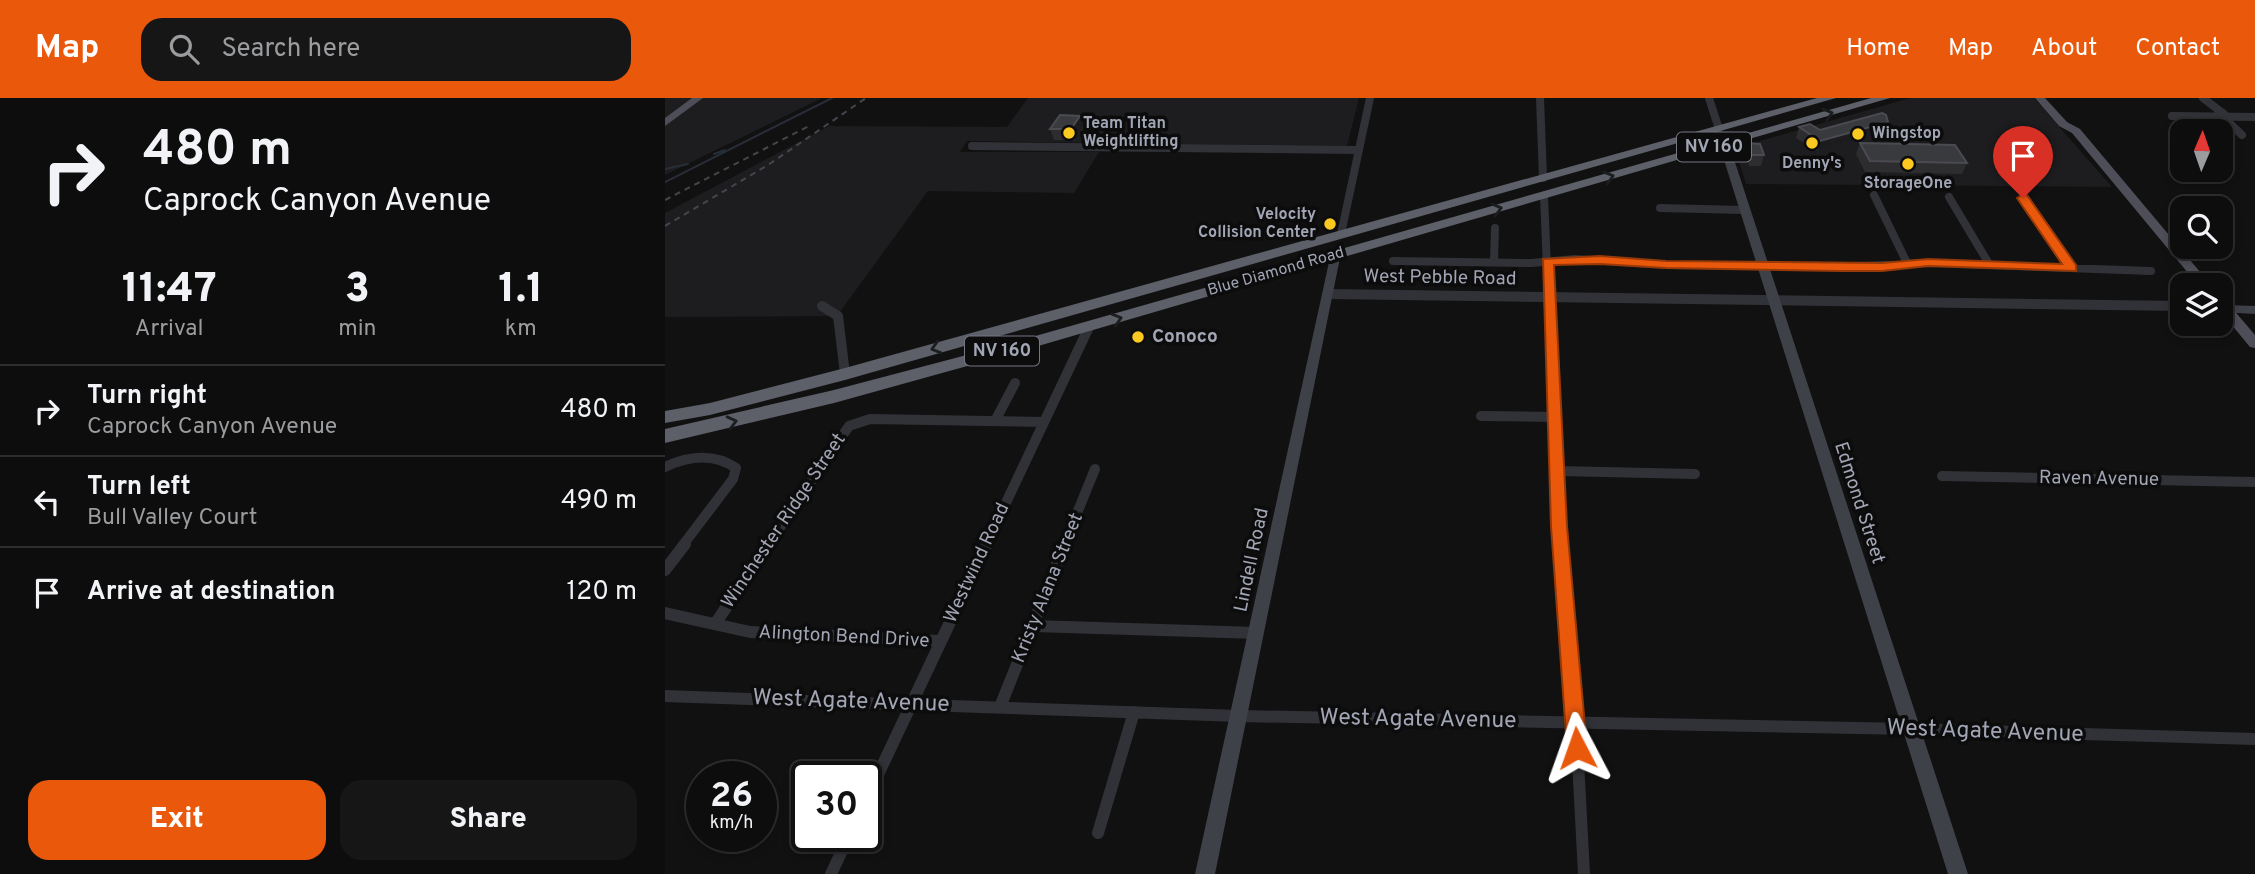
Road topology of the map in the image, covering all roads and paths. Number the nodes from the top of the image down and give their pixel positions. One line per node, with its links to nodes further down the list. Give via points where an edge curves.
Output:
1 (687, 98): 11 (main road)
2 (698, 98): 15 (main road)
3 (1370, 98): 21 (street)
4 (1540, 98): 22 (street)
5 (1709, 98): 16 (street)
6 (1830, 98): 16 (highway, Blue Diamond Road / NV 160)
7 (1884, 98): 19 (highway, Blue Diamond Road / NV 160, one-way to 7)
8 (2040, 98): 17 (main road, via 2063,124)
9 (2054, 98): 17 (main road)
10 (2201, 98): 13 (street, via 2214,114)
11 (665, 115)
12 (2172, 116): 13 (street)
13 (2223, 117): 14 (street); 18 (street)
14 (2255, 117)
15 (665, 123)
16 (1719, 129): 22 (highway, Blue Diamond Road / NV 160)
17 (2076, 131): 41 (main road)
18 (2242, 135)
19 (1724, 144): 24 (highway, Blue Diamond Road / NV 160, one-way to 19); 29 (street, Edmond Street)
20 (972, 146): 21 (street)
21 (1359, 150): 31 (street)
22 (1543, 178): 27 (highway, Blue Diamond Road / NV 160)
23 (1874, 195): 37 (street)
24 (1544, 196): 32 (highway, Blue Diamond Road / NV 160, one-way to 24); 35 (street)
25 (1949, 197): 36 (street)
26 (2023, 198): 39 (street)
27 (1465, 200): 31 (highway, Blue Diamond Road / NV 160); 32 (highway, via 1448,215 1356,241)
28 (1660, 208): 29 (street)
29 (1744, 210): 38 (street, Edmond Street)
30 (1495, 228): 34 (street)
31 (1341, 234): 44 (highway, via 1318,250 1206,283); 53 (highway, Blue Diamond Road / NV 160, one-way to 53)
32 (1336, 253): 42 (street, Lindell Road); 44 (highway, Blue Diamond Road / NV 160)
33 (1393, 261): 34 (street)
34 (1494, 262): 35 (street)
35 (1547, 262): 38 (street); 43 (street)
36 (1989, 264): 37 (street); 39 (street)
37 (1908, 265): 38 (street)
38 (1762, 266): 45 (street, Edmond Street)
39 (2071, 268): 40 (street)
40 (2151, 271)
41 (2195, 273)
42 (1328, 294): 43 (street, West Pebble Road); 71 (street, Lindell Road)
43 (1549, 297): 45 (street, West Pebble Road); 57 (street)
44 (1187, 298): 51 (highway, Blue Diamond Road / NV 160, one-way to 44)
45 (1773, 301): 47 (street, West Pebble Road); 79 (street, Edmond Street)
46 (822, 306): 53 (street, via 838,316)
47 (2170, 306)
48 (2233, 308): 49 (street)
49 (2255, 310)
50 (2233, 319): 52 (main road)
51 (1089, 327): 59 (street, Westwind Road); 60 (highway, Blue Diamond Road / NV 160, one-way to 51, via 840,395)
52 (2255, 344)
53 (844, 366): 56 (highway, Blue Diamond Road / NV 160, via 710,409)
54 (1015, 383): 58 (street)
55 (1481, 416): 57 (street)
56 (665, 417)
57 (1554, 417): 63 (street)
58 (995, 421): 59 (street); 69 (street, Winchester Ridge Street, via 870,419 849,426)
59 (1043, 422): 72 (street, Westwind Road)
60 (665, 436)
61 (665, 467): 67 (street, via 708,459 727,460 736,468 733,479)
62 (1095, 469): 70 (street, Kristy Alana Street)
63 (1558, 471): 64 (street); 78 (street)
64 (1695, 474)
65 (1942, 476): 66 (street, Raven Avenue)
66 (2255, 482)
67 (665, 570)
68 (665, 613): 69 (street, Alington Bend Drive)
69 (715, 624): 72 (street, Alington Bend Drive, via 793,636)
70 (1033, 626): 71 (street); 75 (street, Kristy Alana Street)
71 (1257, 633): 77 (street, Lindell Road)
72 (940, 641): 74 (street, Westwind Road)
73 (665, 696): 74 (street, West Agate Avenue)
74 (912, 704): 75 (street, West Agate Avenue); 81 (street, Westwind Road)
75 (1000, 707): 76 (street, West Agate Avenue)
76 (1134, 712): 77 (street, West Agate Avenue); 82 (street)
77 (1239, 716): 78 (street, West Agate Avenue); 85 (street, Lindell Road)
78 (1576, 723): 79 (street, West Agate Avenue); 86 (street)
79 (1911, 729): 80 (street, West Agate Avenue); 87 (street, Edmond Street)
80 (2255, 740)
81 (882, 767)
82 (1098, 832)
83 (841, 852): 84 (street)
84 (831, 874)
85 (1205, 874)
86 (1584, 874)
87 (1958, 874)

